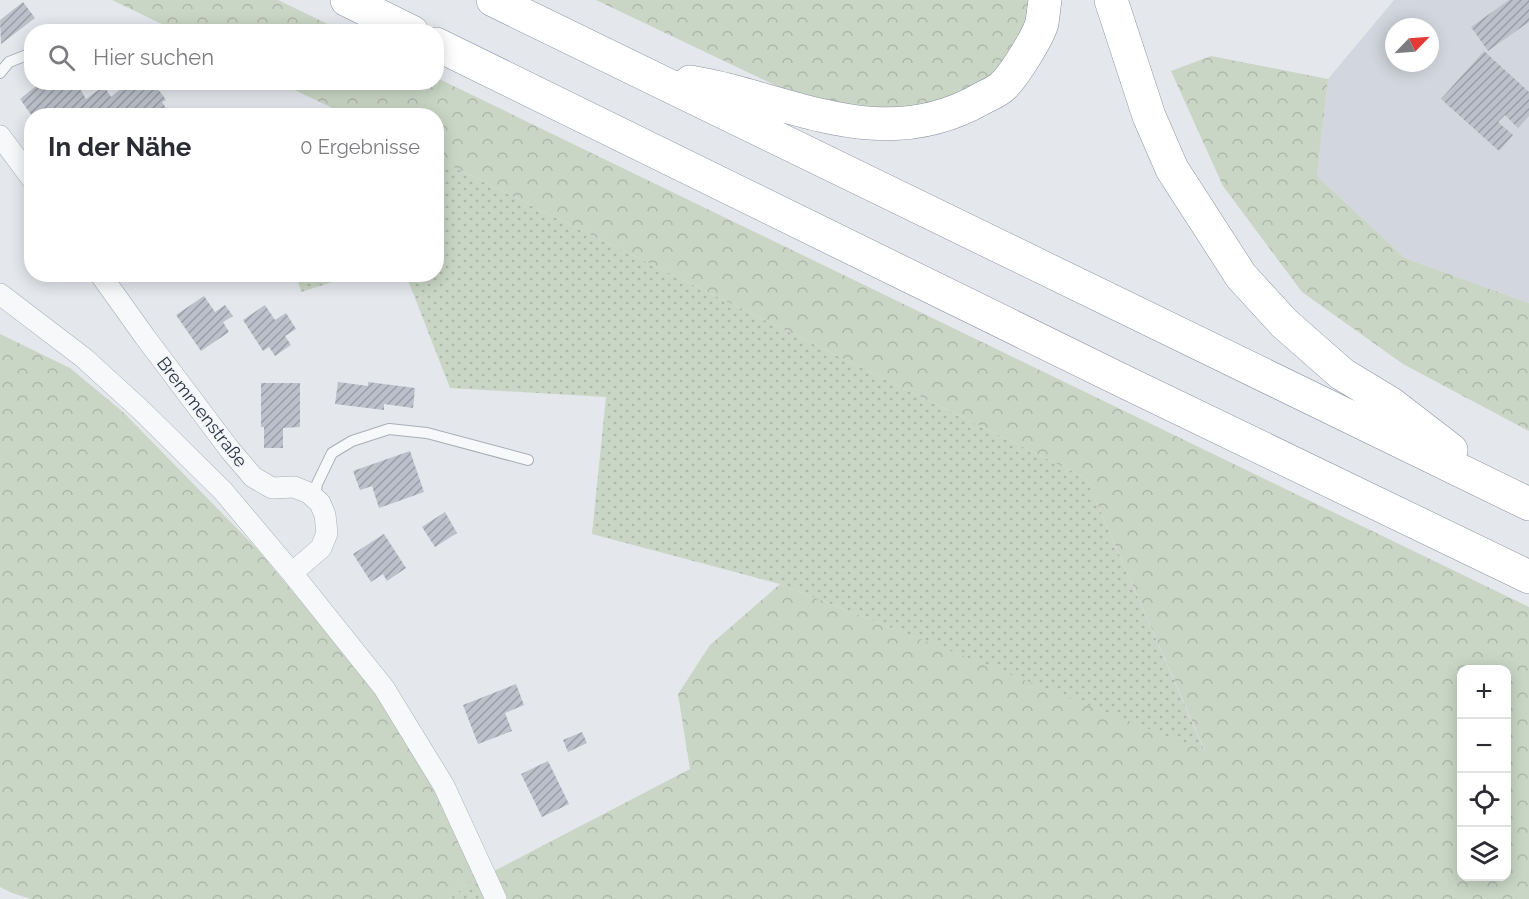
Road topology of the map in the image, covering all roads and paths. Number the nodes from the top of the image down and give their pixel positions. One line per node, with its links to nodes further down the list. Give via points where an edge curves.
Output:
1 (347, 0): 5 (highway)
2 (493, 0): 8 (highway)
3 (1045, 0): 8 (highway, via 1041,25 1004,86 942,117 899,125 847,122)
4 (1111, 0): 16 (highway, via 1149,116 1172,169 1241,276 1284,323 1342,374 1390,403)
5 (395, 24)
6 (444, 48): 18 (highway)
7 (24, 56): 9 (lane, via 9,62)
8 (637, 70): 16 (highway)
9 (0, 74)
10 (0, 136): 11 (street)
11 (24, 169)
12 (106, 282): 15 (street, Bremmenstraße, via 253,477 272,488 294,487)
13 (0, 294): 17 (street, Bremmenstraße, via 84,358 142,411 223,491)
14 (528, 460): 15 (lane, via 427,434 389,429 352,441 332,453 317,484)
15 (315, 498): 17 (street, via 325,515 327,533 321,548)
16 (1517, 498)
17 (292, 573): 19 (street, Bremmenstraße, via 384,688 444,786)
18 (1529, 578)
19 (496, 899)

